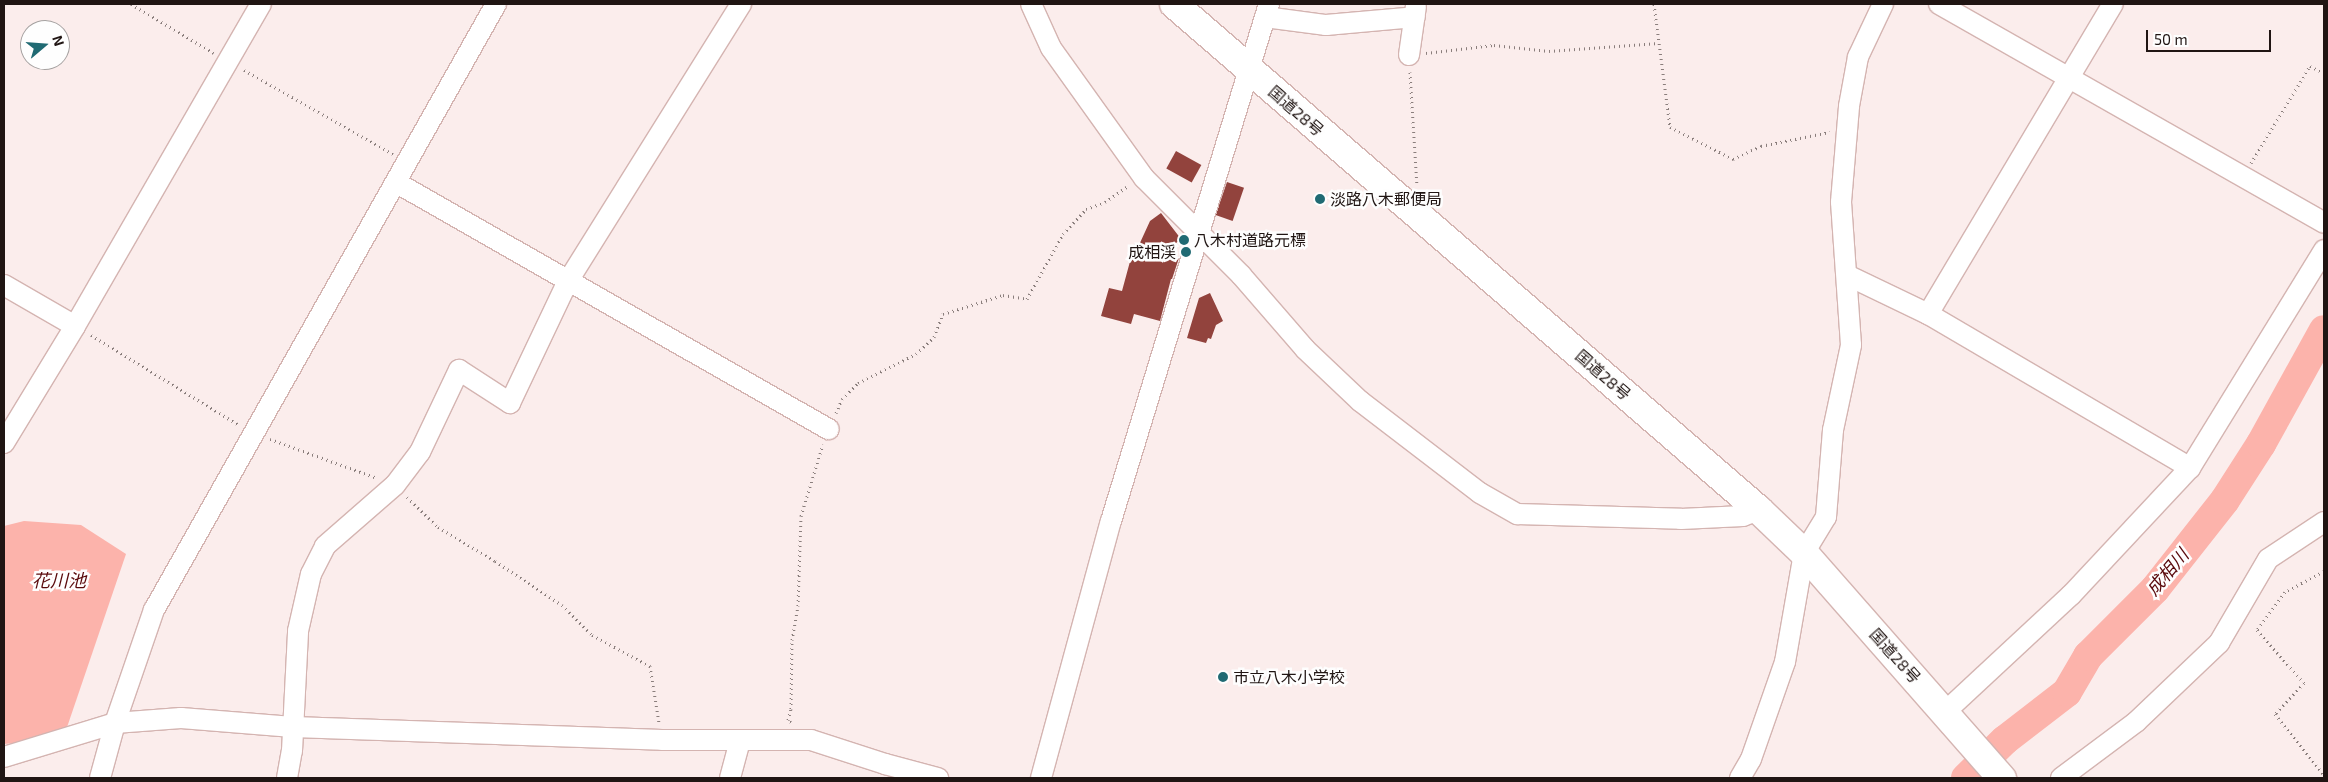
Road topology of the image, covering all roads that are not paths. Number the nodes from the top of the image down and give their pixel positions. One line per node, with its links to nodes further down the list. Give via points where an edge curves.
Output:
1 (260, 4): 22 (street)
2 (496, 4): 14 (street)
3 (741, 4): 19 (street)
4 (1030, 4): 16 (street, via 1051,48 1144,178)
5 (1174, 4): 12 (highway, 国道28号)
6 (1882, 4): 18 (street, via 1858,56 1849,106 1841,202)
7 (1939, 4): 13 (street)
8 (2113, 4): 13 (street)
9 (1267, 10): 10 (street, via 1326,25); 12 (street)
10 (1416, 10): 11 (street)
11 (1409, 56)
12 (1249, 71): 16 (street); 26 (highway, 国道28号)
13 (2070, 78): 15 (street); 21 (street)
14 (396, 184): 19 (street); 30 (street, via 154,610)
15 (2324, 223)
16 (1198, 233): 26 (street, via 1241,275 1305,349 1360,401 1480,493 1517,514 1682,519 1743,516); 38 (street, via 1111,521)
17 (2324, 250): 25 (street)
18 (1847, 274): 21 (street); 28 (street, via 1851,345 1833,430 1826,518)
19 (568, 281): 23 (street); 31 (street, via 510,403 459,370 420,452 394,485 325,546 311,574 298,631)
20 (4, 285): 22 (street)
21 (1928, 314): 25 (street)
22 (75, 326): 24 (street)
23 (829, 428)
24 (4, 444)
25 (2190, 468): 29 (street)
26 (1759, 510): 28 (highway, 国道28号)
27 (2324, 522): 41 (street, via 2268,560 2219,643 2136,722)
28 (1804, 553): 29 (highway, 国道28号); 39 (street, via 1785,662 1752,759)
29 (1951, 718): 40 (highway, 国道28号)
30 (115, 723): 31 (street, via 181,718); 33 (street); 34 (street)
31 (293, 727): 32 (street); 35 (street)
32 (740, 741): 36 (street); 37 (street, via 811,740)
33 (4, 757)
34 (100, 778)
35 (287, 778)
36 (730, 778)
37 (938, 778)
38 (1041, 778)
39 (1740, 778)
40 (2002, 778)
41 (2061, 778)

